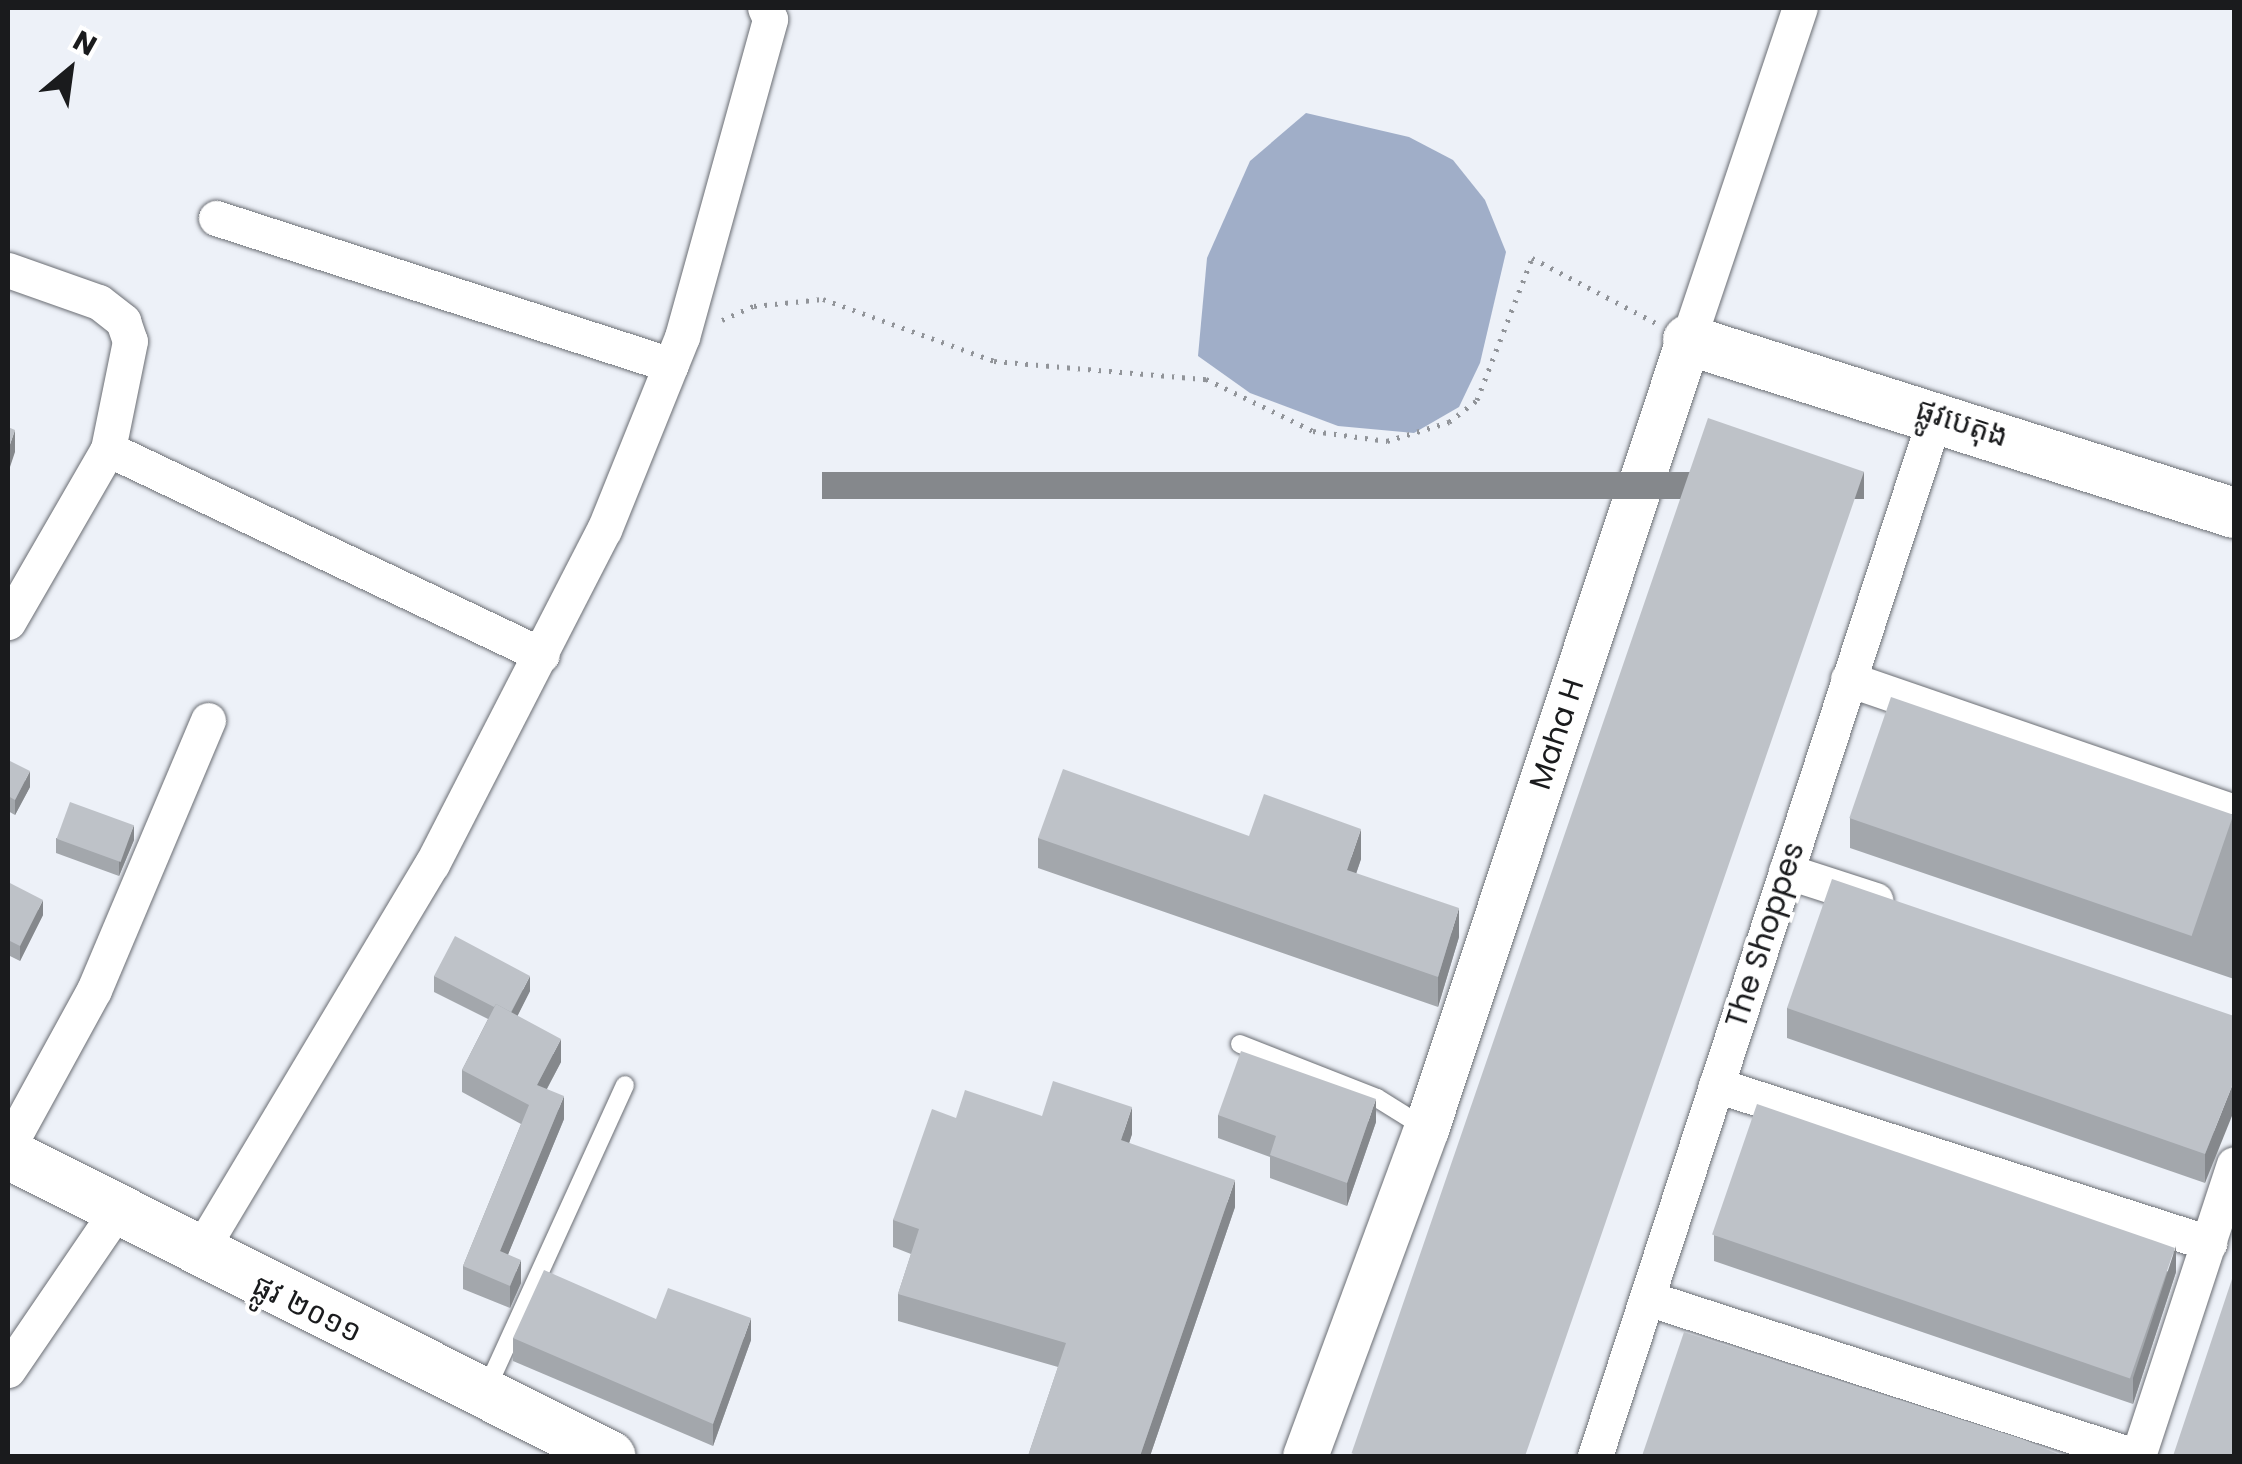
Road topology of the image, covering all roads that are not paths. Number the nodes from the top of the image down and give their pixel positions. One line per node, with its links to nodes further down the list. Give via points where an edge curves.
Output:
1 (1800, 8): 5 (street, Maha H)
2 (776, 11): 6 (street)
3 (216, 218): 6 (street)
4 (8, 270): 8 (street, via 99,302 123,321 128,361)
5 (1688, 340): 7 (main road, ផ្លូវបេតុង); 20 (street, Maha H)
6 (676, 351): 11 (street)
7 (1936, 414): 9 (main road, ផ្លូវបេតុង); 12 (street, The Shoppes)
8 (108, 449): 10 (street); 11 (street)
9 (2234, 513)
10 (8, 622)
11 (541, 655): 25 (street, via 432,864)
12 (1848, 679): 14 (street); 15 (street, The Shoppes)
13 (208, 720): 21 (street, via 94,990)
14 (2234, 812)
15 (1786, 870): 16 (street); 19 (street, The Shoppes)
16 (1918, 914)
17 (1240, 1044): 20 (lane, via 1377,1098)
18 (625, 1084): 28 (lane)
19 (1716, 1085): 24 (street); 26 (street, The Shoppes)
20 (1426, 1129): 30 (street, Maha H)
21 (8, 1150): 23 (main road, ផ្លូវ ២០១១)
22 (2234, 1164): 24 (street)
23 (115, 1213): 25 (main road, ផ្លូវ ២០១១); 27 (street)
24 (2209, 1243): 32 (street)
25 (198, 1256): 28 (main road, ផ្លូវ ២០១១)
26 (1646, 1298): 31 (street, The Shoppes); 32 (street)
27 (8, 1370)
28 (484, 1395): 29 (main road, ផ្លូវ ២០១១)
29 (610, 1456)
30 (1305, 1456)
31 (1595, 1456)
32 (2136, 1456)

